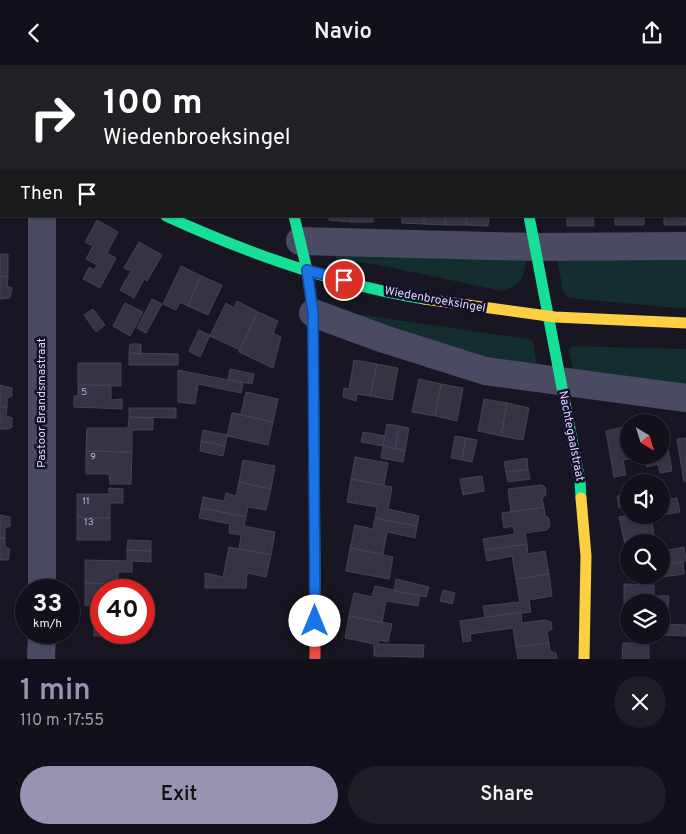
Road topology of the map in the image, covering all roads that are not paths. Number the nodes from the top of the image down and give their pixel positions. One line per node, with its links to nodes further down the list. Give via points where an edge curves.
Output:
1 (42, 217): 13 (street, Pastoor Brandsmastraat)
2 (168, 217): 7 (street, Wiedenbroeksingel, via 196,231)
3 (528, 217): 6 (street, Nachtegaalstraat)
4 (297, 228): 6 (street); 7 (street)
5 (686, 246): 6 (street)
6 (534, 247): 9 (street, Nachtegaalstraat)
7 (307, 270): 8 (street); 9 (street, Wiedenbroeksingel, via 380,290 490,310)
8 (313, 313): 11 (street, via 485,371); 16 (street)
9 (548, 314): 10 (street, Wiedenbroeksingel, via 629,322); 11 (street, Nachtegaalstraat)
10 (686, 323)
11 (560, 381): 12 (street); 17 (street, Nachtegaalstraat, via 580,481 586,556)
12 (686, 398)
13 (42, 579)
14 (42, 644): 15 (street)
15 (41, 659)
16 (315, 659)
17 (584, 659)

